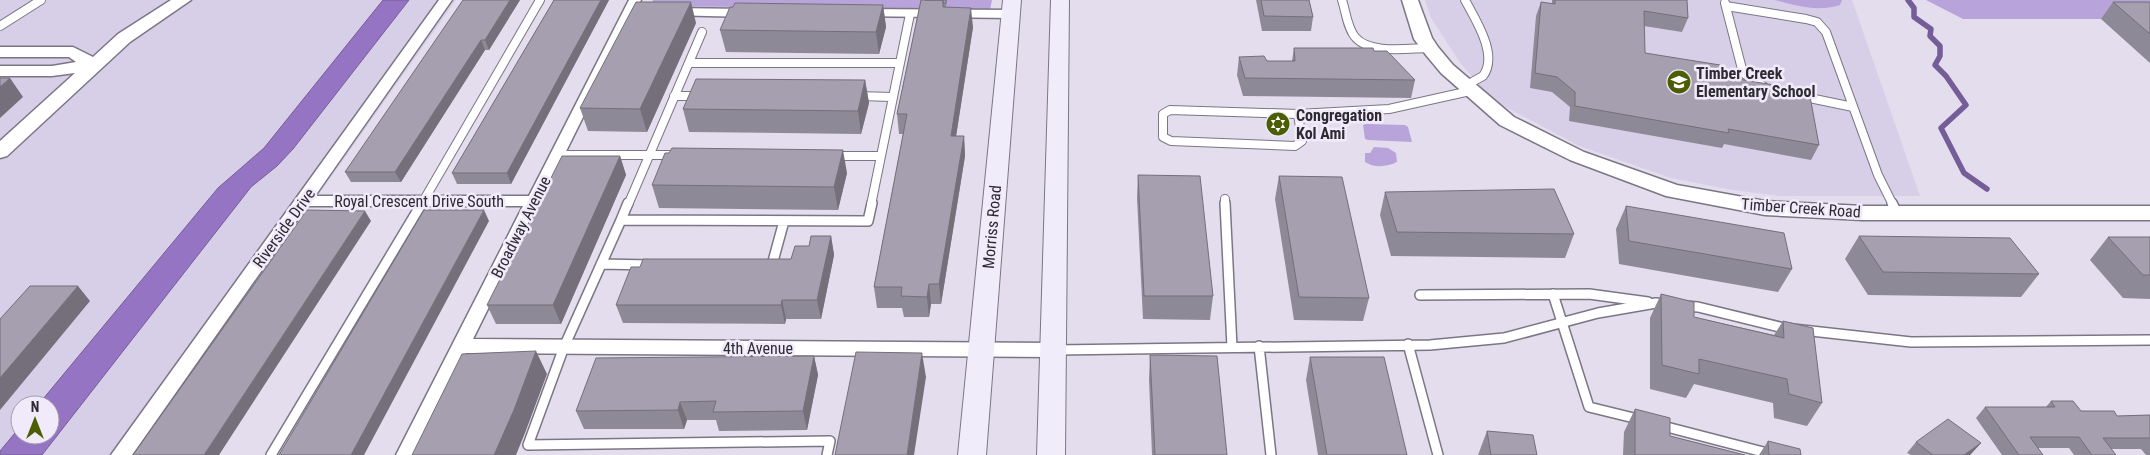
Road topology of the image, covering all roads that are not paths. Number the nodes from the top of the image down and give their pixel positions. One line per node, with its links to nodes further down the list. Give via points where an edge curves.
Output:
1 (41, 0): 15 (lane)
2 (184, 0): 21 (street, via 124,38)
3 (446, 0): 39 (street, Riverside Drive)
4 (540, 0): 40 (lane)
5 (1060, 0): 60 (main road)
6 (1342, 0): 17 (lane, via 1350,28 1366,45)
7 (1410, 0): 17 (street, Timber Creek Road, via 1423,38)
8 (1465, 0): 23 (lane, via 1488,60 1487,70)
9 (1725, 3): 24 (lane, via 1743,73); 30 (lane, via 1822,25)
10 (1012, 7): 14 (street); 59 (main road, Morriss Road)
11 (640, 9): 12 (street); 33 (street, Broadway Avenue)
12 (762, 13)
13 (851, 13): 14 (street)
14 (910, 14): 20 (lane)
15 (0, 26)
16 (702, 32): 19 (lane)
17 (1430, 48): 23 (street, Timber Creek Road)
18 (0, 52): 21 (street, via 73,52)
19 (689, 62): 20 (lane); 26 (lane)
20 (900, 63): 29 (lane)
21 (92, 65): 22 (street, via 52,71); 32 (street)
22 (0, 71)
23 (1468, 88): 31 (lane, via 1389,109); 42 (street, Timber Creek Road, via 1507,121 1554,145 1673,191 1765,208)
24 (1773, 91)
25 (1791, 94): 30 (lane)
26 (674, 96): 27 (lane); 34 (lane)
27 (704, 96)
28 (843, 96): 29 (lane)
29 (893, 96): 37 (lane)
30 (1853, 107): 42 (lane, via 1878,176)
31 (1298, 113): 31 (lane, via 1302,142 1295,146 1171,142 1163,138 1163,114 1170,110)
32 (0, 152)
33 (557, 155): 34 (lane); 41 (street, Broadway Avenue)
34 (649, 155): 35 (lane); 44 (lane)
35 (688, 155)
36 (823, 156): 37 (lane)
37 (881, 156): 45 (lane, via 868,221)
38 (1225, 199): 58 (lane)
39 (303, 201): 40 (street, Royal Crescent Drive South); 62 (street, Riverside Drive)
40 (424, 201): 41 (street, Royal Crescent Drive South); 63 (lane)
41 (534, 201): 55 (street, Broadway Avenue)
42 (1897, 213): 43 (street, Timber Creek Road)
43 (2150, 213)
44 (621, 220): 45 (lane); 46 (lane)
45 (784, 221): 48 (lane, via 772,265)
46 (601, 264): 47 (lane); 57 (lane)
47 (658, 265)
48 (753, 265)
49 (1553, 294): 50 (lane); 51 (lane, via 1589,294); 52 (lane)
50 (1420, 295)
51 (1656, 303): 52 (lane); 53 (lane, via 1698,307 1784,328 1911,342)
52 (1560, 323): 54 (lane, via 1504,338); 70 (lane, via 1590,407)
53 (2150, 340)
54 (1408, 344): 56 (lane); 69 (lane)
55 (461, 346): 57 (street, 4th Avenue); 64 (street, Broadway Avenue)
56 (1259, 346): 58 (lane); 68 (lane)
57 (564, 347): 59 (street, 4th Avenue); 61 (lane)
58 (1232, 347): 60 (lane)
59 (981, 350): 60 (street, 4th Avenue); 66 (main road, Morriss Road)
60 (1054, 350): 67 (main road)
61 (526, 450): 65 (lane, via 830,441)
62 (121, 455)
63 (271, 455)
64 (406, 455)
65 (827, 455)
66 (972, 455)
67 (1051, 455)
68 (1272, 455)
69 (1438, 455)
70 (1775, 455)

